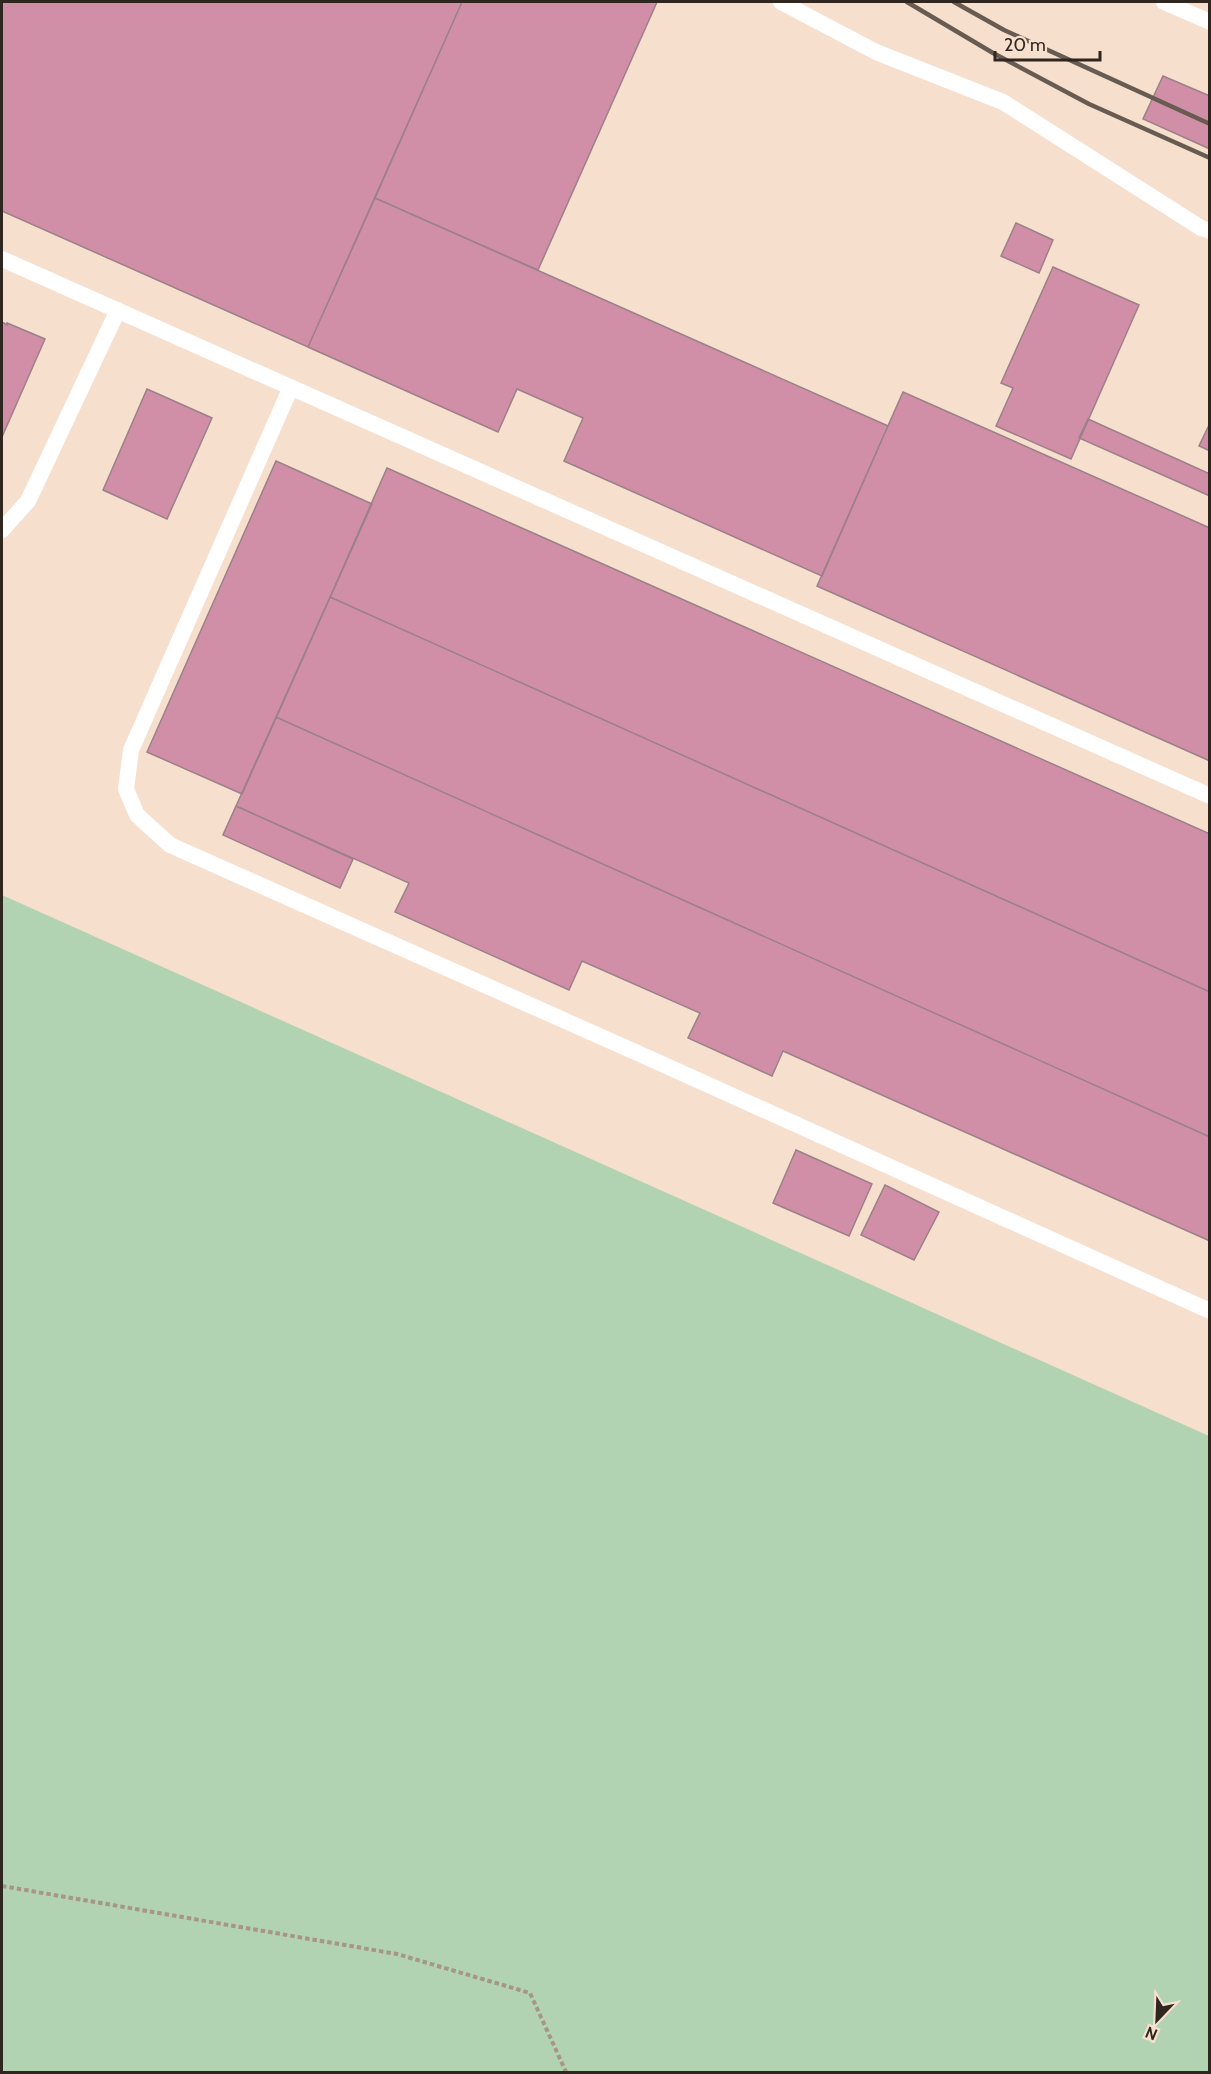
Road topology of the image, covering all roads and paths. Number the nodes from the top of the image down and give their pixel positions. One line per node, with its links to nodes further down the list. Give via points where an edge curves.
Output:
1 (781, 2): 4 (lane, via 876,52 1003,102)
2 (1164, 2): 3 (lane)
3 (1209, 22)
4 (1209, 231)
5 (2, 259): 6 (lane)
6 (118, 310): 7 (lane); 8 (lane, via 28,501)
7 (291, 387): 9 (lane); 10 (lane, via 131,750 126,789 137,815 170,845)
8 (2, 530)
9 (1209, 796)
10 (1209, 1311)
11 (2, 1886): 12 (path, via 397,1954 530,1993)
12 (566, 2073)

